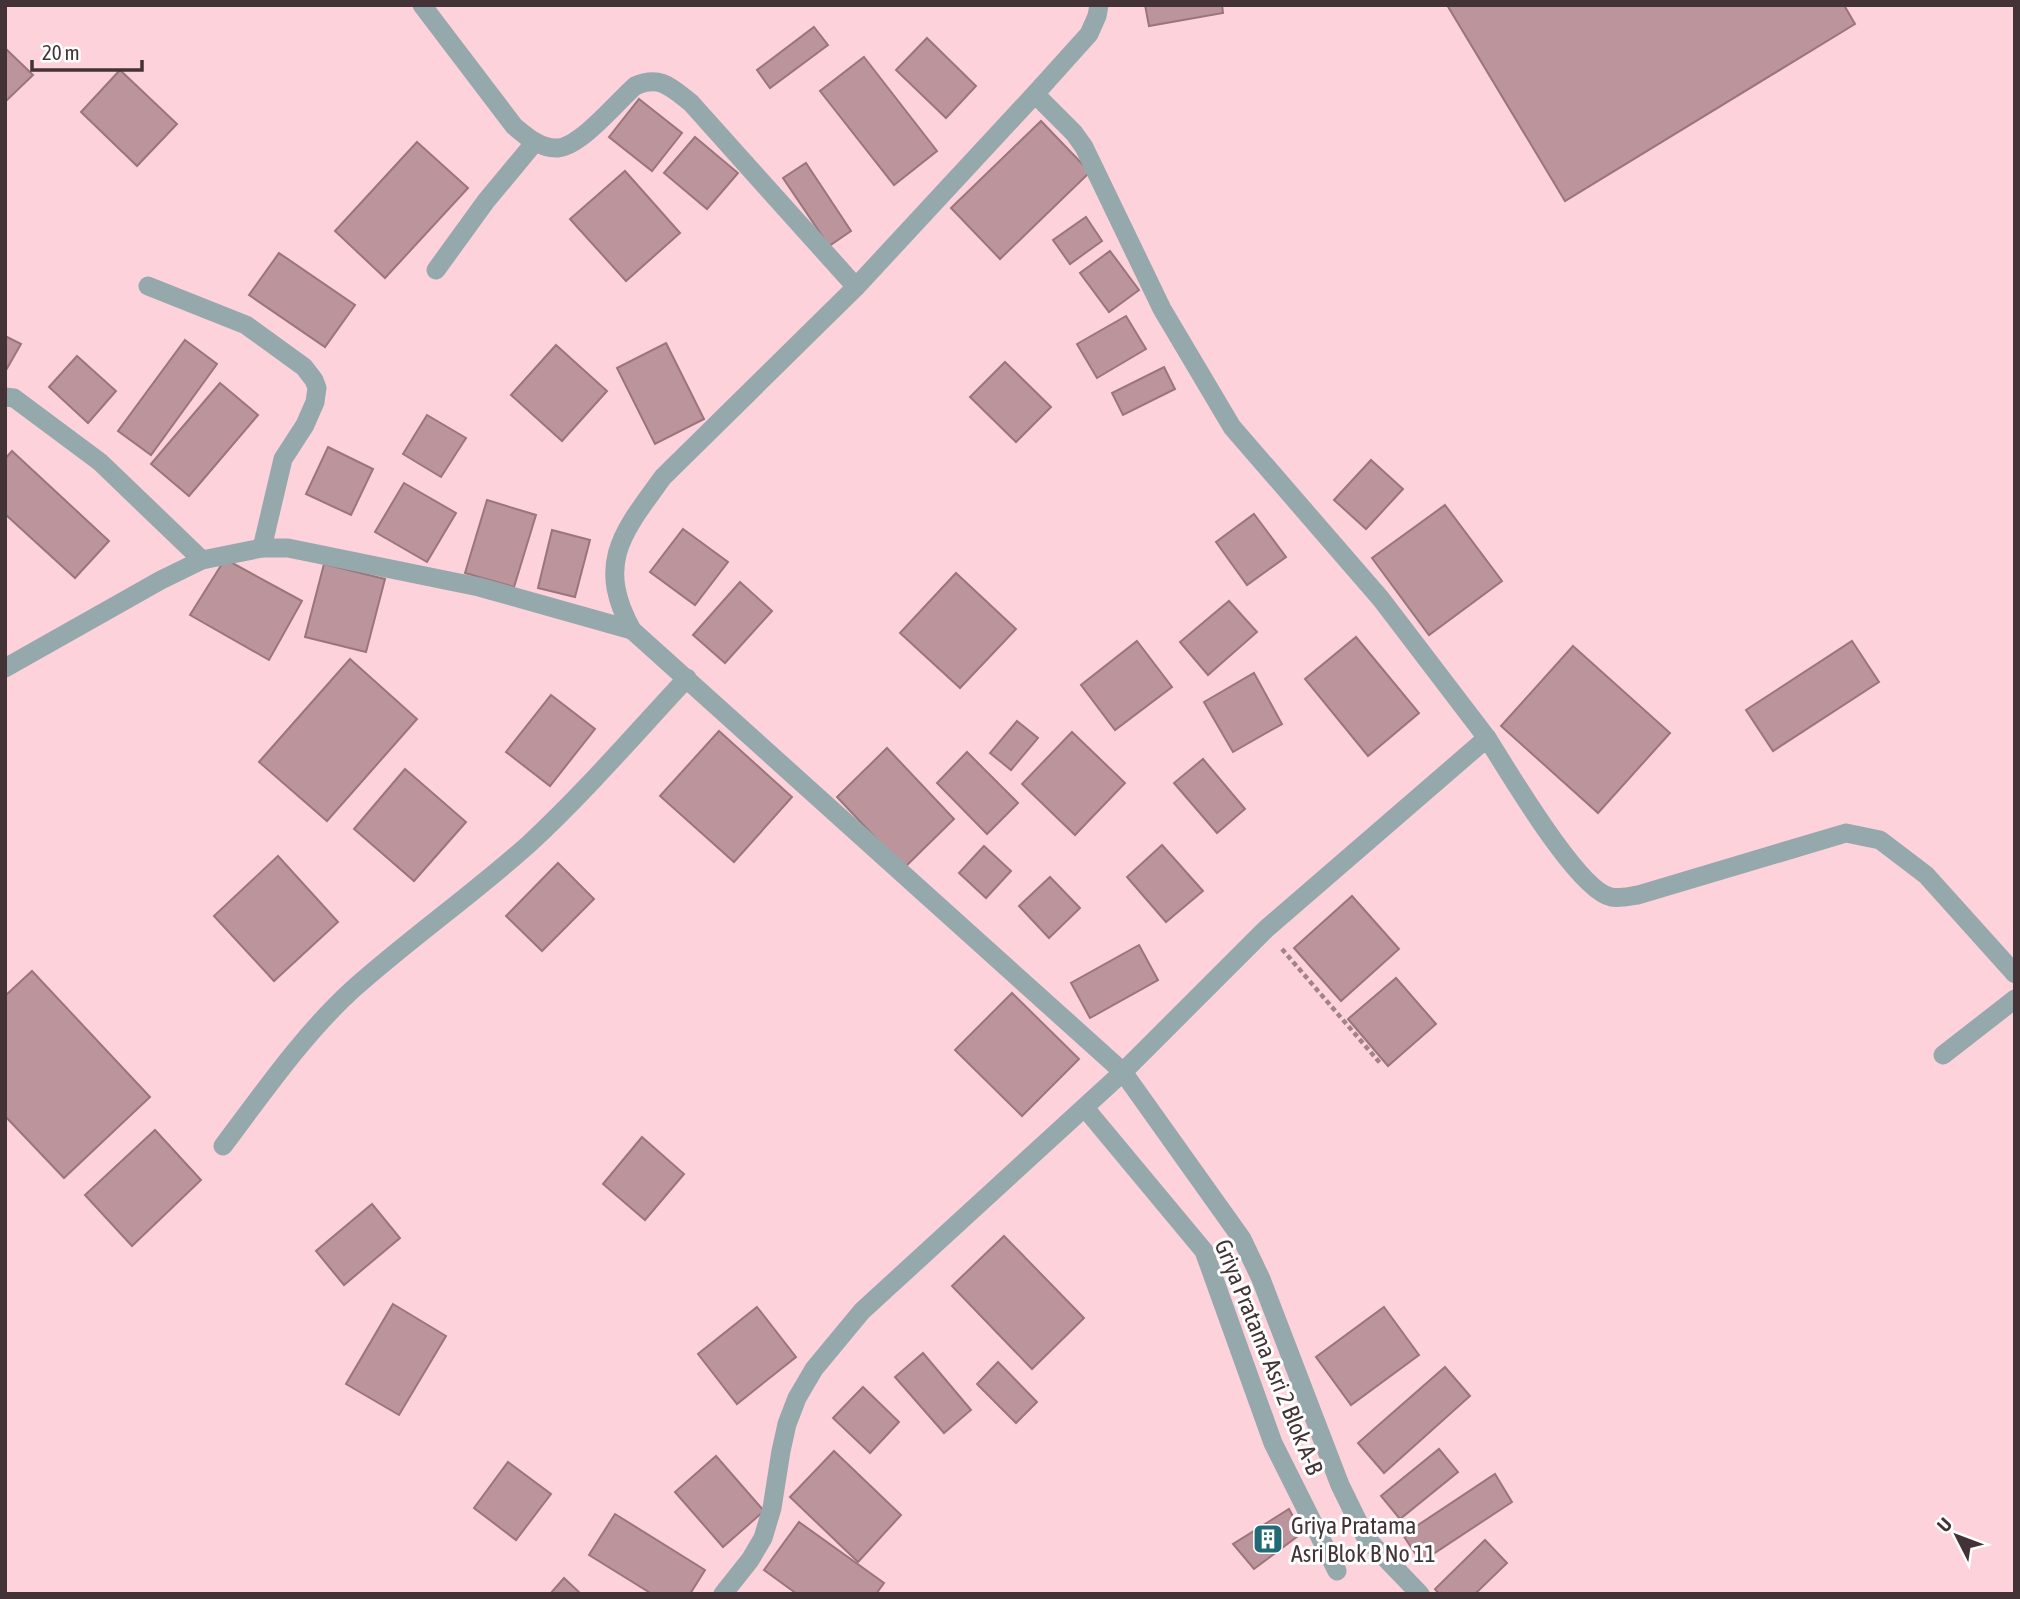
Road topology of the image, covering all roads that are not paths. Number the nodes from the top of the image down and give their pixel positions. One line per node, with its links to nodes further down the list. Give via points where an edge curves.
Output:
1 (422, 5): 4 (street, via 514,126)
2 (1099, 5): 3 (street, via 1089,34)
3 (1035, 94): 7 (street); 14 (street, via 1084,147 1162,309 1233,427 1381,599)
4 (535, 142): 5 (street); 7 (street, via 557,148 571,144 635,86 646,80 661,82 691,103)
5 (436, 270)
6 (148, 286): 9 (street, via 246,325 304,367 317,388 311,413 283,459)
7 (856, 287): 11 (street, via 663,477 637,513 617,548 614,573 620,607)
8 (5, 397): 10 (street, via 14,398 100,463)
9 (262, 548): 10 (street); 11 (street, via 288,548 478,587)
10 (202, 560): 12 (street)
11 (632, 630): 13 (street)
12 (5, 668)
13 (687, 678): 18 (street); 20 (street, via 530,843 351,991 286,1063)
14 (1486, 738): 15 (street, via 1569,862 1589,885 1610,897 1638,895 1846,833 1863,835 1880,840 1926,875); 18 (street, via 1266,929)
15 (2015, 974)
16 (2015, 999): 17 (street)
17 (1944, 1055)
18 (1124, 1072): 19 (street); 23 (street, via 1242,1239 1340,1485 1366,1538)
19 (1084, 1108): 21 (street, Griya Pratama Asri 2 Blok A-B, via 1203,1251 1273,1443); 22 (street, via 862,1311 814,1369 787,1424 762,1538)
20 (223, 1146)
21 (1336, 1571)
22 (723, 1594)
23 (1420, 1594)

